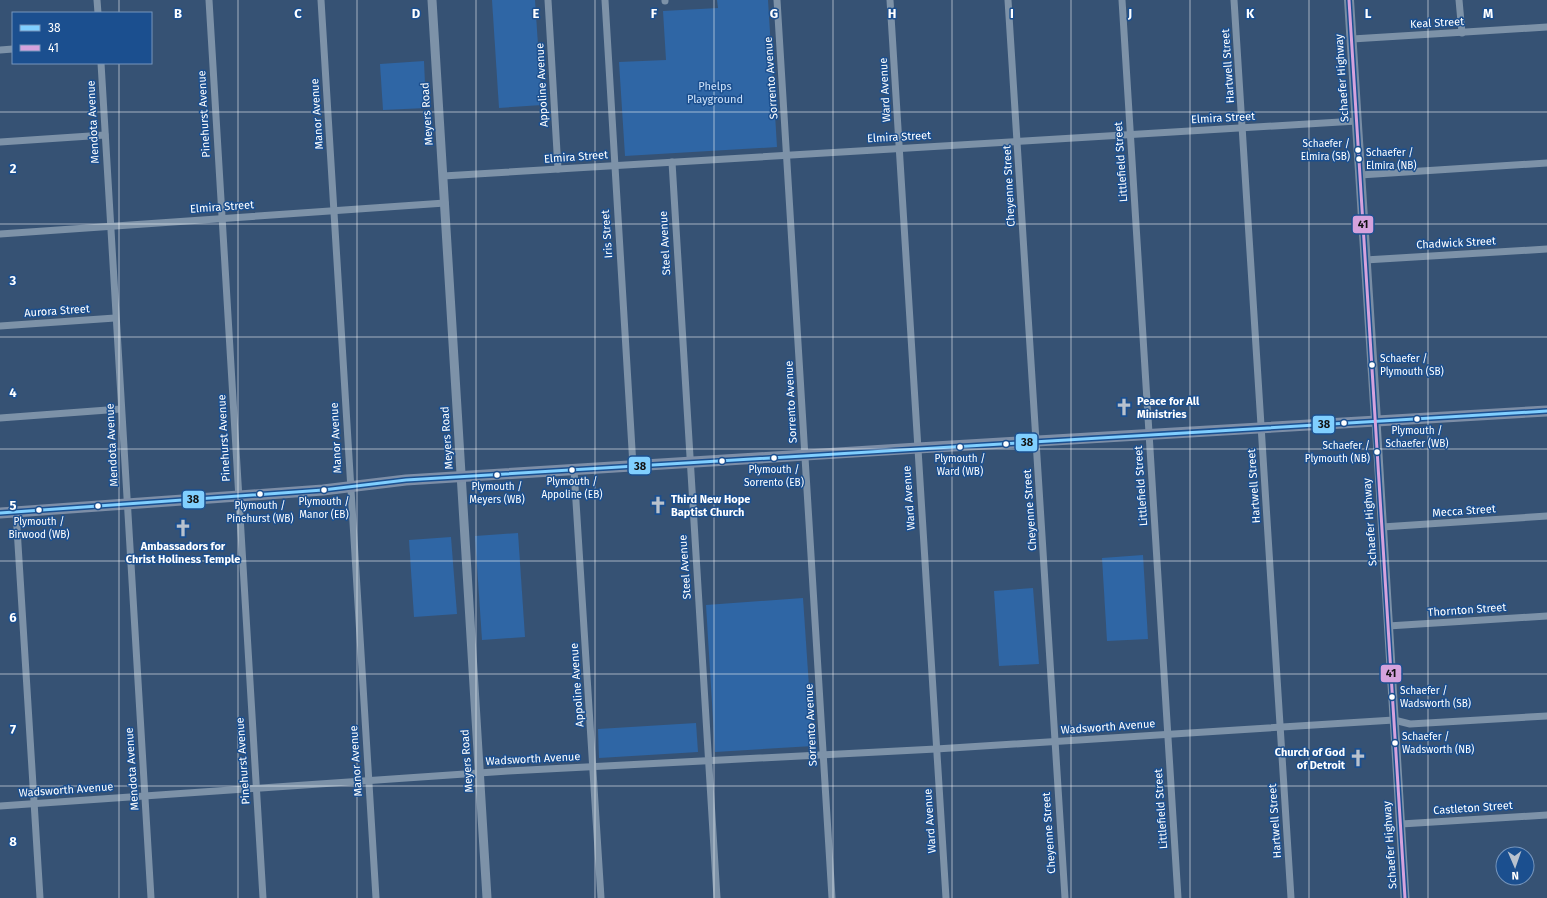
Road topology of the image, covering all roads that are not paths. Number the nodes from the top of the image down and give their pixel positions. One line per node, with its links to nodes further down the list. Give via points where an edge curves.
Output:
1 (97, 0): 14 (street)
2 (209, 0): 37 (street, Pinehurst Avenue)
3 (321, 0): 36 (street, Manor Avenue)
4 (432, 0): 34 (street, Meyers Road)
5 (548, 0): 32 (street, Appoline Avenue)
6 (605, 0): 31 (street, Iris Street)
7 (777, 0): 28 (street, Sorrento Avenue)
8 (890, 0): 27 (street, Ward Avenue)
9 (1008, 0): 25 (street, Cheyenne Street)
10 (1122, 0): 23 (street, Littlefield Street)
11 (1234, 0): 22 (street, Hartwell Street)
12 (1349, 0): 17 (main road, Schaefer Highway)
13 (1460, 0): 16 (street)
14 (98, 12)
15 (1547, 28): 16 (street, Keal Street)
16 (1462, 32): 17 (street, Keal Street)
17 (1352, 39): 21 (main road, Schaefer Highway)
18 (12, 49): 19 (street)
19 (0, 50)
20 (101, 64): 24 (street, Mendota Avenue)
21 (1357, 121): 22 (street, Elmira Street); 33 (main road, Schaefer Highway)
22 (1243, 128): 23 (street, Elmira Street); 48 (street, Hartwell Street)
23 (1130, 134): 25 (street, Elmira Street); 49 (street, Littlefield Street)
24 (105, 135): 26 (street); 38 (street, Mendota Avenue)
25 (1018, 141): 27 (street, Elmira Street); 50 (street, Cheyenne Street)
26 (0, 142)
27 (899, 148): 28 (street, Elmira Street); 51 (street, Ward Avenue)
28 (787, 154): 29 (street, Elmira Street); 52 (street, Sorrento Avenue)
29 (672, 162): 31 (street, Elmira Street); 53 (street, Steel Avenue)
30 (1547, 164): 33 (street)
31 (614, 166): 32 (street, Elmira Street); 54 (street, Iris Street)
32 (558, 169): 34 (street, Elmira Street)
33 (1360, 175): 41 (main road, Schaefer Highway)
34 (443, 176): 35 (street, Meyers Road)
35 (445, 203): 36 (street, Elmira Street); 56 (street, Meyers Road)
36 (334, 210): 37 (street, Elmira Street); 57 (street, Manor Avenue)
37 (222, 218): 38 (street, Elmira Street); 58 (street, Pinehurst Avenue)
38 (110, 226): 39 (street, Elmira Street); 42 (street, Mendota Avenue)
39 (0, 234)
40 (1547, 249): 41 (street, Chadwick Street)
41 (1366, 260): 47 (main road, Schaefer Highway)
42 (115, 318): 43 (street, Aurora Street); 44 (street, Mendota Avenue)
43 (0, 326)
44 (121, 409): 46 (street); 59 (street, Mendota Avenue)
45 (1547, 411): 47 (main road)
46 (0, 418)
47 (1376, 421): 48 (main road); 63 (street, Schaefer Highway)
48 (1262, 428): 49 (main road); 68 (street, Hartwell Street)
49 (1149, 434): 50 (main road); 69 (street, Littlefield Street)
50 (1036, 441): 51 (main road); 70 (street, Cheyenne Street)
51 (918, 448): 52 (main road); 71 (street, Ward Avenue)
52 (805, 455): 53 (main road); 72 (street, Sorrento Avenue)
53 (690, 462): 54 (main road); 73 (street, Steel Avenue)
54 (633, 466): 55 (main road)
55 (574, 470): 56 (main road); 74 (street, Appoline Avenue)
56 (461, 477): 57 (main road); 75 (street, Meyers Road)
57 (350, 487): 58 (main road); 76 (street, Manor Avenue)
58 (238, 496): 59 (main road); 77 (street, Pinehurst Avenue)
59 (126, 504): 60 (main road); 78 (street, Mendota Avenue)
60 (16, 512): 61 (main road); 79 (street)
61 (0, 513)
62 (1547, 516): 63 (street, Mecca Street)
63 (1382, 527): 65 (street, Schaefer Highway)
64 (1547, 616): 65 (street, Thornton Street)
65 (1388, 626): 67 (street, Schaefer Highway)
66 (1547, 716): 67 (street, Wadsworth Avenue, via 1410,724)
67 (1394, 720): 68 (street, Wadsworth Avenue); 82 (street, Schaefer Highway)
68 (1280, 727): 69 (street, Wadsworth Avenue); 94 (street, Hartwell Street)
69 (1168, 734): 70 (street, Wadsworth Avenue); 93 (street, Littlefield Street)
70 (1055, 741): 71 (street, Wadsworth Avenue); 92 (street, Cheyenne Street)
71 (936, 749): 72 (street, Wadsworth Avenue); 91 (street, Ward Avenue)
72 (824, 754): 73 (street, Wadsworth Avenue); 90 (street, Sorrento Avenue)
73 (708, 761): 74 (street, Wadsworth Avenue); 89 (street, Steel Avenue)
74 (593, 767): 75 (street, Wadsworth Avenue); 88 (street, Appoline Avenue)
75 (479, 773): 76 (street, Wadsworth Avenue); 87 (street, Meyers Road)
76 (368, 781): 77 (street, Wadsworth Avenue); 86 (street, Manor Avenue)
77 (256, 788): 78 (street, Wadsworth Avenue); 85 (street, Pinehurst Avenue)
78 (144, 796): 79 (street, Wadsworth Avenue); 84 (street, Mendota Avenue)
79 (34, 804): 80 (street, Wadsworth Avenue); 83 (street)
80 (0, 806)
81 (1547, 815): 82 (street, Castleton Street)
82 (1400, 824): 95 (street, Schaefer Highway)
83 (40, 898)
84 (151, 898)
85 (263, 898)
86 (376, 898)
87 (487, 898)
88 (601, 898)
89 (717, 898)
90 (832, 898)
91 (946, 898)
92 (1064, 898)
93 (1178, 898)
94 (1291, 898)
95 (1405, 898)

